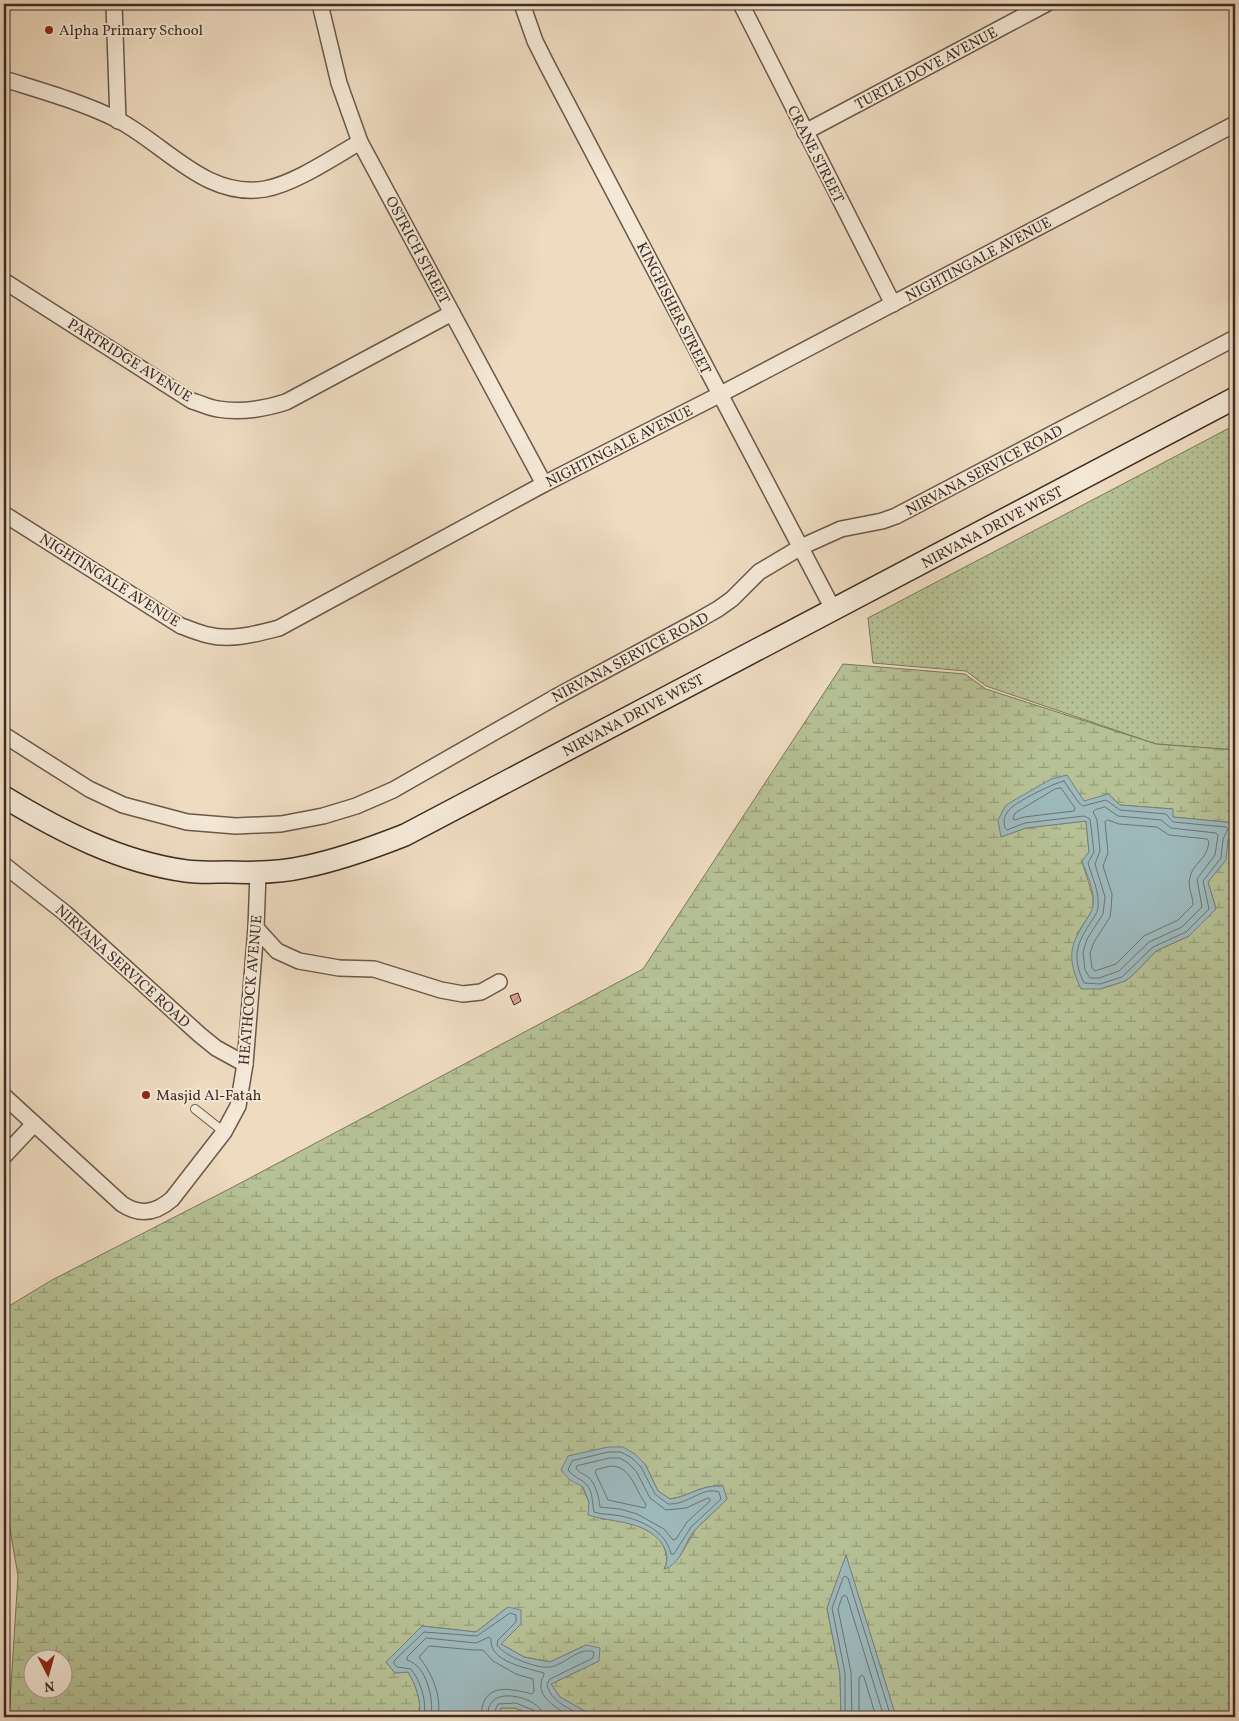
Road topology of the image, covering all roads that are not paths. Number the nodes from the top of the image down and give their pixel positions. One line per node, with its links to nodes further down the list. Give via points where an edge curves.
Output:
1 (114, 4): 7 (street)
2 (320, 4): 10 (street, OSTRICH STREET, via 339,83)
3 (522, 4): 15 (street, KINGFISHER STREET, via 547,65)
4 (741, 4): 9 (street, CRANE STREET)
5 (1046, 4): 9 (street, TURTLE DOVE AVENUE)
6 (4, 79): 7 (street)
7 (118, 120): 10 (street, via 202,177 222,186 243,190 283,185)
8 (1235, 124): 12 (street, NIGHTINGALE AVENUE)
9 (805, 132): 12 (street, CRANE STREET)
10 (360, 142): 13 (street, OSTRICH STREET)
11 (4, 281): 13 (street, PARTRIDGE AVENUE, via 192,400 218,409 264,409 286,402)
12 (893, 304): 15 (street, NIGHTINGALE AVENUE)
13 (452, 313): 17 (street, OSTRICH STREET)
14 (1235, 338): 19 (street, NIRVANA SERVICE ROAD, via 896,516 841,529)
15 (720, 395): 17 (street, NIGHTINGALE AVENUE); 19 (street, KINGFISHER STREET)
16 (1235, 398): 20 (main road, NIRVANA DRIVE WEST)
17 (544, 484): 18 (street, NIGHTINGALE AVENUE, via 279,628 233,637 209,636 182,626)
18 (4, 514)
19 (801, 547): 20 (street, KINGFISHER STREET); 21 (street, NIRVANA SERVICE ROAD, via 759,572 732,598 697,621 393,790 323,816 282,824 236,826 187,822 152,814 90,789)
20 (834, 609): 24 (main road, NIRVANA DRIVE WEST, via 405,835 342,858 302,868)
21 (4, 735)
22 (4, 797): 24 (main road, NIRVANA DRIVE WEST, via 68,833 138,860 186,871)
23 (4, 865): 27 (street, NIRVANA SERVICE ROAD, via 65,913 200,1035)
24 (258, 873): 25 (street, HEATHCOCK AVENUE)
25 (256, 928): 26 (street, via 277,951 299,961 339,968 374,969 464,994 481,992); 27 (street, HEATHCOCK AVENUE)
26 (499, 982)
27 (245, 1064): 31 (street, HEATHCOCK AVENUE, via 238,1106)
28 (4, 1096): 30 (street, HEATHCOCK AVENUE)
29 (195, 1109): 31 (lane)
30 (34, 1124): 31 (street, HEATHCOCK AVENUE, via 122,1204 140,1211 162,1208 172,1200); 32 (street)
31 (224, 1132)
32 (4, 1156)

